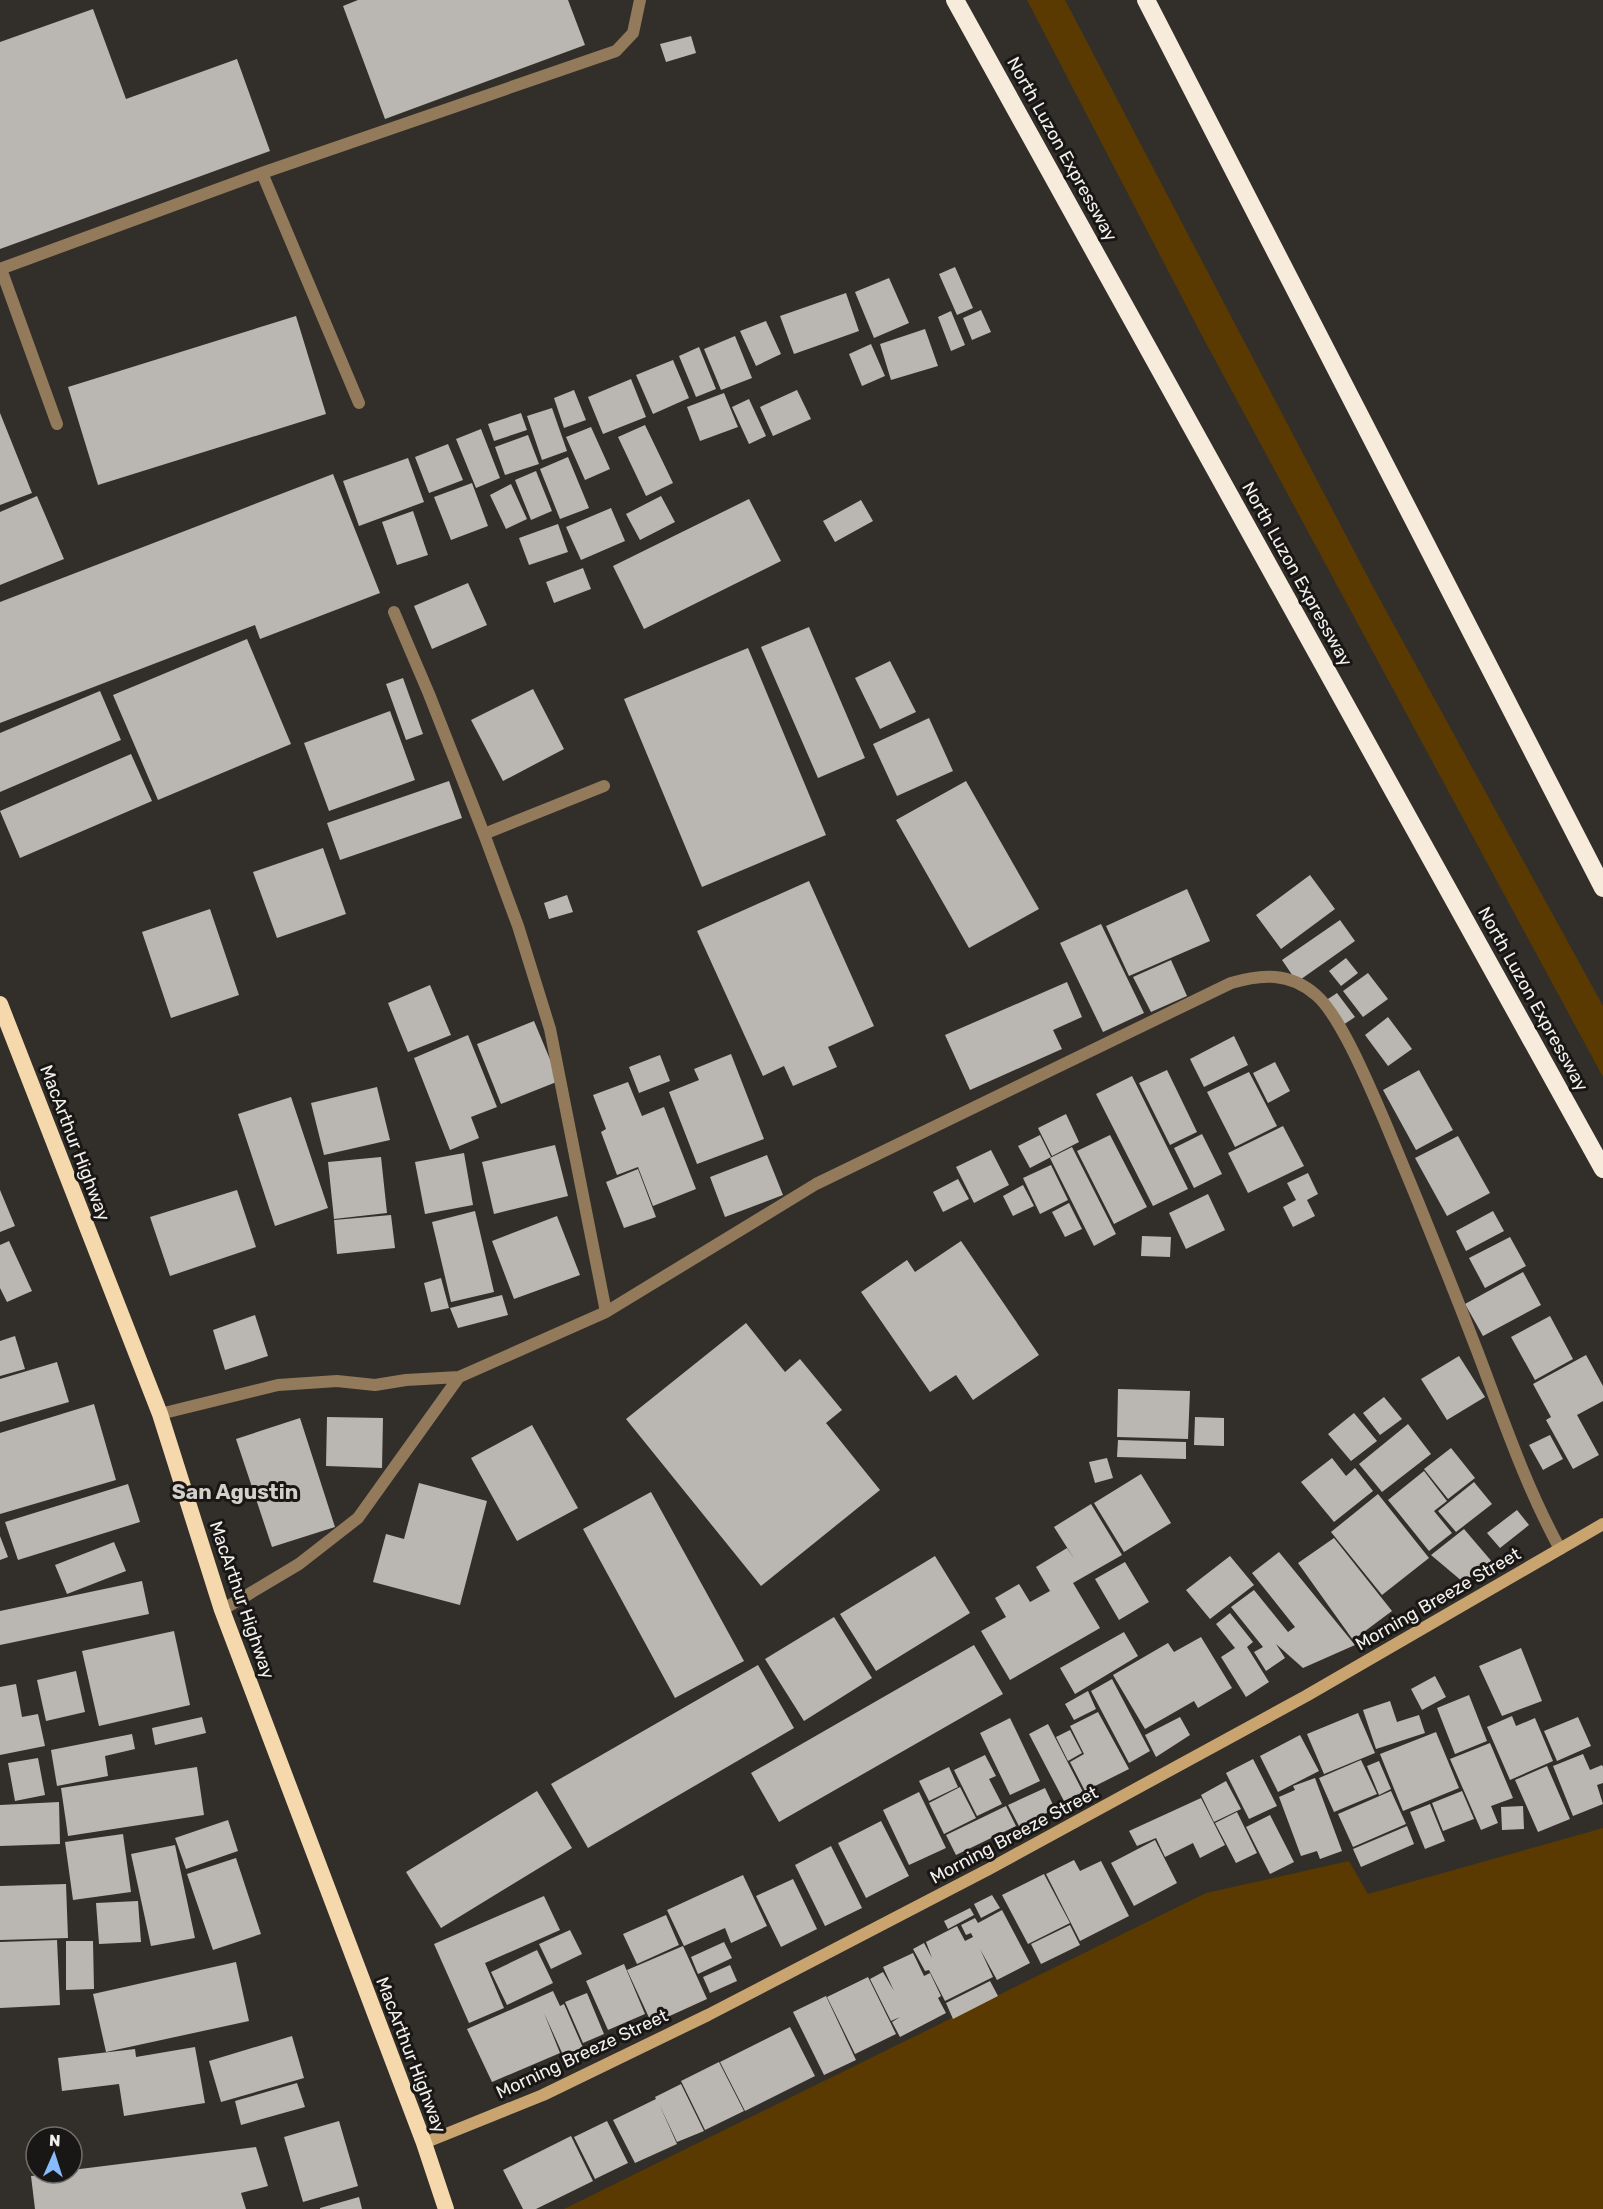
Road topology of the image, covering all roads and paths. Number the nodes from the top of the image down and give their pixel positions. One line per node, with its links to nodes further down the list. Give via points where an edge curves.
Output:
1 (640, 0): 4 (street, via 633,33 616,51)
2 (955, 0): 13 (highway, North Luzon Expressway)
3 (1146, 0): 11 (highway)
4 (262, 172): 5 (street); 6 (street)
5 (1, 269): 7 (street)
6 (359, 403)
7 (57, 424)
8 (394, 612): 10 (street)
9 (604, 786): 10 (street)
10 (484, 834): 14 (street, via 550,1029)
11 (1603, 888)
12 (0, 1004): 16 (highway, MacArthur Highway)
13 (1603, 1169)
14 (606, 1312): 15 (street); 18 (street, via 816,1184 1231,983 1254,976 1281,977 1317,995 1336,1021 1370,1087 1518,1460)
15 (459, 1377): 16 (street, via 375,1385 337,1381 278,1385); 19 (street, via 358,1518 299,1564)
16 (160, 1414): 19 (highway, MacArthur Highway)
17 (1603, 1524): 18 (main road, Morning Breeze Street)
18 (1560, 1549): 20 (main road, Morning Breeze Street, via 1306,1696 989,1869 708,2015 543,2095)
19 (222, 1610): 20 (highway, MacArthur Highway)
20 (424, 2143): 21 (highway, MacArthur Highway)
21 (446, 2209)

